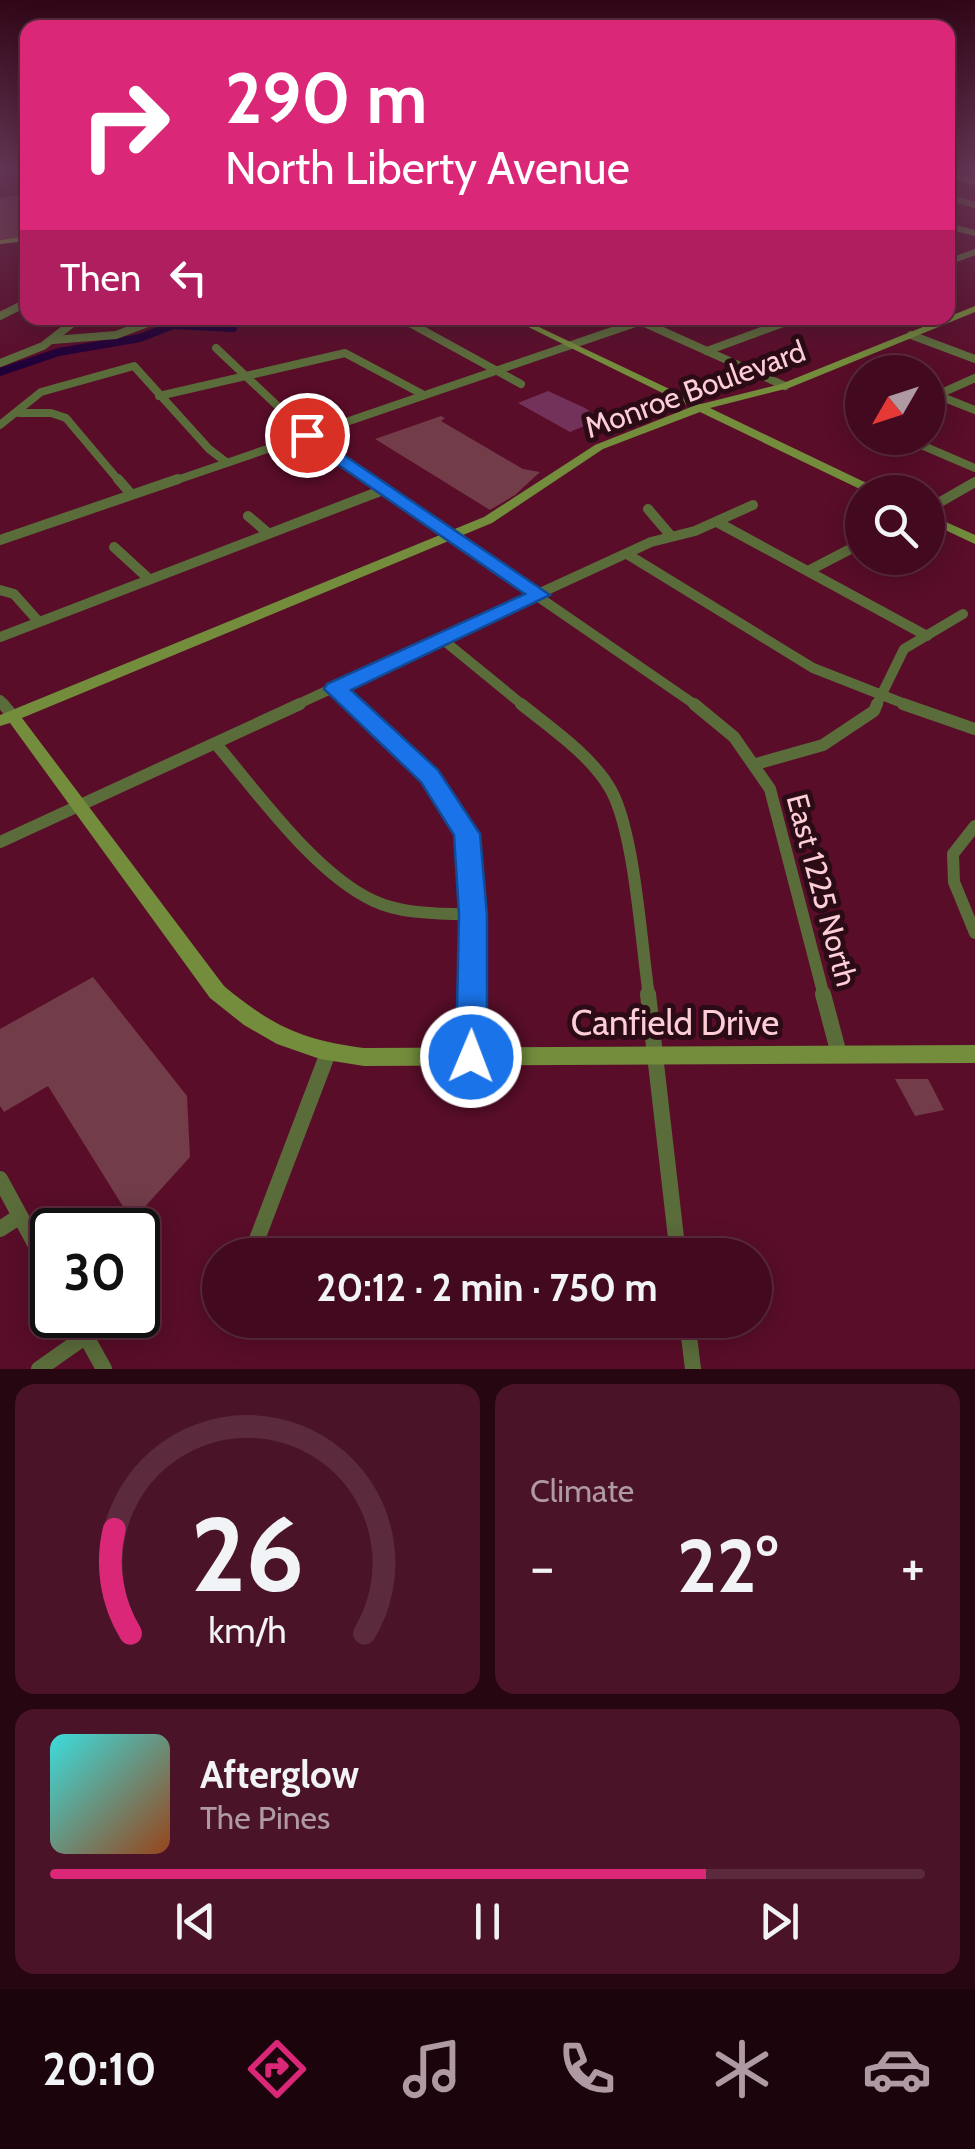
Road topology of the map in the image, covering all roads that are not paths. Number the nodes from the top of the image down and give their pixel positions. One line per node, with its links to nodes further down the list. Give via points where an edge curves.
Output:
1 (71, 325): 10 (street)
2 (142, 325): 10 (street, via 116,335)
3 (414, 325): 16 (street)
4 (528, 325): 11 (street)
5 (624, 325): 11 (street)
6 (652, 325): 13 (street)
7 (778, 325): 13 (street)
8 (934, 325): 9 (street, Monroe Boulevard)
9 (911, 334): 14 (street); 20 (street, Monroe Boulevard)
10 (53, 340): 15 (street)
11 (569, 345): 16 (street); 25 (street)
12 (216, 348): 17 (street, East 1225 North)
13 (706, 351): 20 (street)
14 (975, 359)
15 (0, 364)
16 (497, 370): 19 (street); 22 (street)
17 (243, 376): 22 (street, via 345,353); 23 (street); 29 (street, East 1225 North)
18 (975, 378): 21 (street)
19 (522, 384)
20 (785, 386): 25 (street, Monroe Boulevard)
21 (945, 391)
22 (422, 394): 29 (street)
23 (159, 396): 27 (street, via 134,366 41,392); 31 (street)
24 (945, 401): 26 (street)
25 (699, 408): 33 (street); 44 (street, Monroe Boulevard, via 599,447 508,509)
26 (975, 410)
27 (19, 413): 28 (street); 36 (street, via 66,418)
28 (0, 425)
29 (307, 435): 31 (street); 35 (street, East 1225 North)
30 (945, 455): 32 (street)
31 (226, 462): 36 (street)
32 (975, 468)
33 (845, 478)
34 (975, 482): 37 (street)
35 (384, 490): 43 (street); 44 (street, East 1225 North)
36 (131, 494): 46 (street)
37 (945, 500)
38 (753, 505): 41 (street)
39 (648, 508): 45 (street)
40 (248, 516): 43 (street)
41 (717, 522): 45 (street); 51 (street)
42 (945, 526): 47 (street)
43 (268, 533): 52 (street)
44 (453, 536): 54 (street, East 1225 North); 62 (street, Monroe Boulevard)
45 (672, 536): 50 (street)
46 (0, 540)
47 (975, 540)
48 (114, 547): 52 (street)
49 (845, 552): 51 (street)
50 (627, 554): 54 (street); 61 (street, via 813,668)
51 (808, 571): 57 (street)
52 (149, 578): 56 (street)
53 (0, 590): 56 (street, via 14,594)
54 (540, 595): 59 (street); 65 (street, East 1225 North, via 710,715)
55 (963, 614): 57 (street)
56 (38, 621): 58 (street)
57 (927, 636): 61 (street, via 904,649)
58 (0, 637)
59 (442, 639): 60 (street); 72 (street, via 568,741 610,788 624,823)
60 (335, 689): 64 (street); 69 (street, via 450,802 467,834)
61 (884, 698): 63 (street); 65 (street, via 823,745)
62 (4, 712): 66 (street, Canfield Drive)
63 (975, 729)
64 (216, 744): 66 (street); 69 (street, via 337,876 369,900 408,912)
65 (756, 764): 73 (street, East 1225 North, via 770,789)
66 (78, 808): 68 (street); 71 (street, Canfield Drive, via 217,992 283,1040)
67 (975, 826): 70 (street, via 953,854 954,882)
68 (0, 842)
69 (473, 915): 75 (street)
70 (975, 933)
71 (328, 1053): 75 (street, Canfield Drive); 80 (street)
72 (656, 1054): 73 (street, Canfield Drive); 75 (street, Canfield Drive); 81 (street)
73 (839, 1054): 74 (street, Canfield Drive)
74 (975, 1054)
75 (471, 1057)
76 (0, 1179): 77 (street)
77 (20, 1216): 78 (street); 79 (street)
78 (0, 1228)
79 (30, 1234)
80 (257, 1238)
81 (676, 1238)
82 (83, 1338): 85 (street)
83 (87, 1338): 86 (street)
84 (689, 1338): 87 (street)
85 (39, 1369)
86 (104, 1369)
87 (693, 1369)

